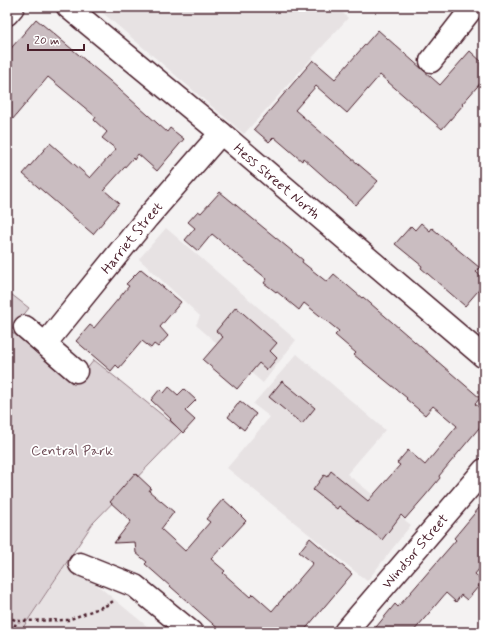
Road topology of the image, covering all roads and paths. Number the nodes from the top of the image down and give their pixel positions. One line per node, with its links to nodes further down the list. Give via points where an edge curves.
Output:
1 (13, 7): 4 (street)
2 (68, 7): 6 (street, Hess Street North)
3 (473, 7): 5 (street)
4 (7, 14)
5 (431, 61)
6 (221, 133): 8 (street, Harriet Street, via 147,218); 9 (street, Hess Street North)
7 (25, 327): 8 (street)
8 (45, 344): 10 (street)
9 (484, 357)
10 (76, 371)
11 (484, 470): 18 (street, Windsor Street)
12 (80, 564): 17 (street, via 135,586)
13 (107, 605): 15 (path, via 68,620)
14 (7, 616): 15 (path)
15 (17, 622): 16 (path)
16 (12, 632)
17 (191, 632)
18 (345, 632)

